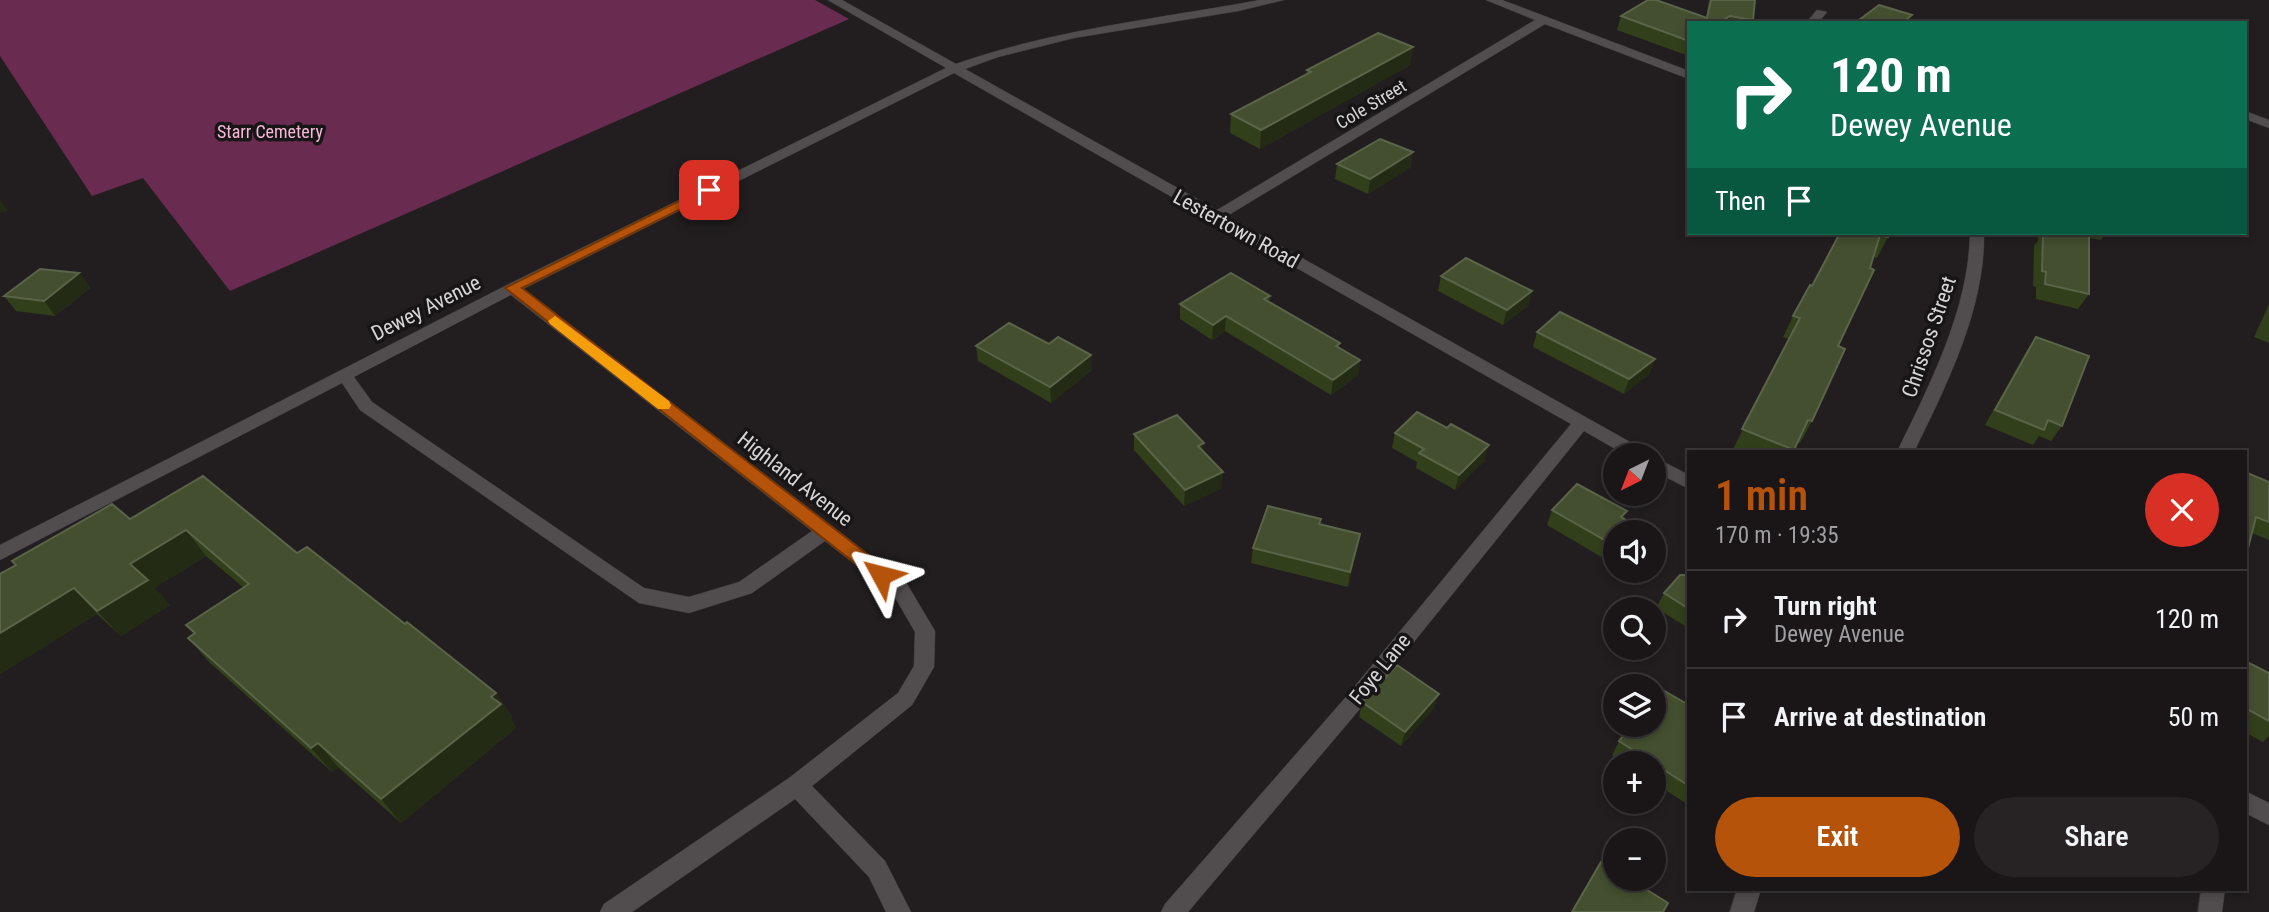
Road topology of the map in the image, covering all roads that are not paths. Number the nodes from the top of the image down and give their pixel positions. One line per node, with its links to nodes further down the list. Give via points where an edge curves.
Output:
1 (834, 0): 7 (street, Lestertown Road)
2 (1278, 0): 7 (street, Dewey Avenue, via 1088,32)
3 (1492, 0): 5 (street)
4 (1821, 12): 6 (street)
5 (1544, 20): 8 (street); 11 (street, Cole Street)
6 (1814, 21)
7 (955, 68): 11 (street, Lestertown Road); 13 (street, Dewey Avenue)
8 (1687, 74)
9 (2247, 116): 10 (street)
10 (2269, 124)
11 (1215, 217): 15 (street, Lestertown Road)
12 (1977, 235): 17 (street, Chrissos Street, via 1970,291 1928,407)
13 (512, 288): 14 (street, Dewey Avenue); 20 (street, Highland Avenue)
14 (344, 374): 20 (street, via 366,406 639,595 689,605 744,588); 21 (street, Dewey Avenue)
15 (1583, 422): 16 (street, Lestertown Road); 29 (street, Foye Lane, via 1352,705)
16 (1619, 443)
17 (1906, 450)
18 (1666, 470): 19 (street)
19 (1687, 482)
20 (825, 531): 22 (street, Highland Avenue, via 900,589 925,631 924,667 905,699)
21 (0, 553)
22 (797, 785): 27 (street, Highland Avenue); 28 (street, via 877,869)
23 (2247, 802): 24 (street)
24 (2269, 815)
25 (1748, 891): 30 (street)
26 (2213, 891): 31 (street)
27 (612, 912)
28 (899, 912)
29 (1173, 912)
30 (1742, 912)
31 (2210, 912)

